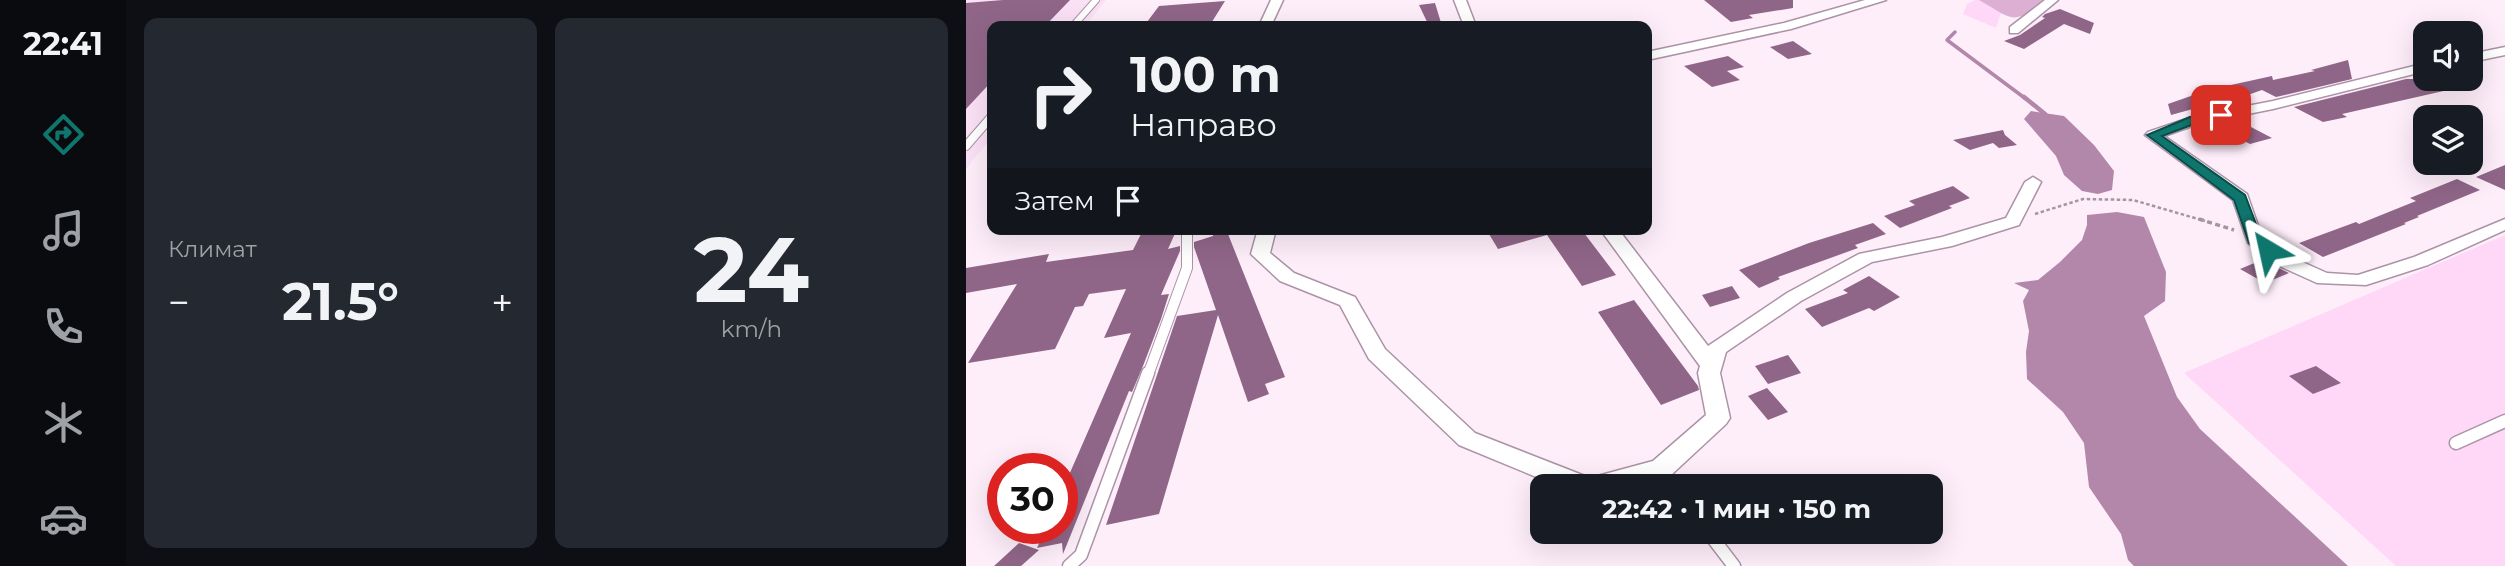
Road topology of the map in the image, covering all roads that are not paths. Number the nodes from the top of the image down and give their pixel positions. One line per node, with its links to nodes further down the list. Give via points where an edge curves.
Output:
1 (1096, 0): 6 (lane)
2 (1277, 0): 7 (street)
3 (1460, 0): 8 (street)
4 (1880, 0): 11 (street)
5 (2052, 0): 9 (street)
6 (1077, 21)
7 (1267, 21)
8 (1468, 21)
9 (2014, 30)
10 (2505, 51): 12 (street)
11 (1652, 55)
12 (2483, 56)
13 (2413, 70): 21 (street, via 2194,120 2153,135 2241,198 2253,236 2283,260)
14 (987, 121): 15 (lane)
15 (968, 141)
16 (2033, 182): 22 (street, via 2013,221 1946,242 1866,258 1794,297 1717,348)
17 (2505, 224): 21 (street, via 2421,261 2359,281)
18 (1187, 235): 28 (lane, via 1187,268 1081,555)
19 (1265, 235): 25 (street, via 1260,254 1287,277 1348,301 1377,354 1467,439)
20 (1614, 235): 22 (street)
21 (2323, 279)
22 (1712, 365): 26 (street, via 1709,373 1718,418)
23 (2505, 421): 24 (lane)
24 (2456, 443)
25 (1553, 474)
26 (1670, 474)
27 (1717, 544): 29 (lane)
28 (1069, 566)
29 (1734, 566)

